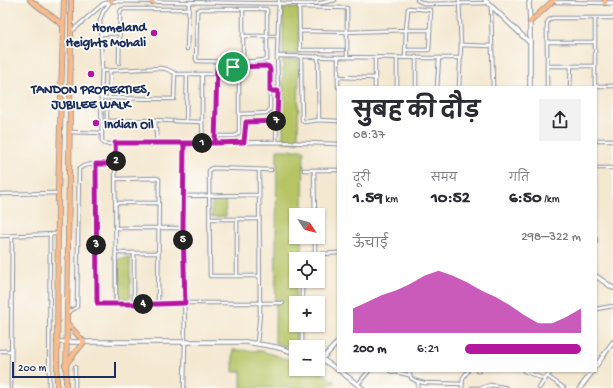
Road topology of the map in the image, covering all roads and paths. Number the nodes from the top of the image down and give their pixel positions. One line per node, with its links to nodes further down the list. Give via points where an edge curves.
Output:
1 (30, 0): 25 (main road)
2 (64, 0): 25 (main road)
3 (71, 0): 29 (main road)
4 (111, 0): 9 (street); 29 (street); 32 (street, via 101,16)
5 (335, 0): 15 (street, via 308,4)
6 (417, 0): 17 (street, via 425,4)
7 (459, 0): 17 (street)
8 (485, 0): 18 (street)
9 (152, 1): 13 (street)
10 (529, 1): 24 (street)
11 (555, 1): 12 (street); 24 (main road)
12 (604, 1): 16 (street)
13 (184, 2): 14 (street); 19 (street)
14 (189, 2): 15 (street); 20 (street)
15 (279, 2): 35 (street)
16 (613, 3)
17 (459, 4): 18 (street); 39 (street)
18 (490, 4): 38 (street); 40 (street)
19 (184, 9): 20 (street); 31 (street, via 121,10)
20 (189, 9): 41 (street)
21 (243, 9): 33 (street, via 267,10); 34 (street); 55 (street, via 199,10 196,59)
22 (595, 18): 23 (street); 36 (street, via 552,18 547,23); 37 (street)
23 (613, 18)
24 (530, 22): 38 (street)
25 (63, 25): 117 (main road)
26 (406, 30): 27 (street); 27 (street, via 409,8 431,10); 30 (street); 43 (street)
27 (430, 30): 43 (street, via 429,50)
28 (300, 31): 30 (street); 30 (street, via 299,7 347,8); 42 (street, via 300,50)
29 (71, 32): 94 (main road)
30 (347, 32): 47 (street)
31 (119, 33): 32 (street); 56 (street)
32 (101, 34): 62 (street)
33 (267, 35): 34 (street); 35 (street); 55 (street, via 268,58)
34 (243, 36): 55 (street)
35 (278, 36): 44 (street)
36 (547, 42): 37 (street); 57 (street)
37 (595, 42): 59 (street)
38 (530, 43): 76 (street)
39 (461, 45): 40 (street); 54 (street)
40 (492, 46): 75 (street)
41 (187, 49)
42 (343, 50)
43 (405, 50): 52 (street)
44 (277, 56): 45 (street); 83 (street)
45 (302, 56): 46 (street); 89 (street, via 302,120)
46 (318, 56): 48 (street); 89 (street)
47 (347, 56): 48 (street); 50 (street)
48 (338, 57): 67 (street)
49 (416, 57): 52 (street); 53 (street); 72 (street)
50 (374, 58): 51 (street); 68 (street)
51 (397, 58): 52 (street); 71 (street)
52 (405, 58)
53 (439, 58): 54 (street); 73 (street)
54 (461, 58): 74 (street)
55 (244, 62)
56 (119, 63)
57 (547, 66): 58 (street); 77 (street)
58 (571, 66): 59 (street); 78 (street)
59 (595, 66): 79 (street)
60 (239, 67): 82 (street, via 269,67); 87 (street); 96 (street, via 217,68)
61 (109, 71): 62 (street); 85 (street); 85 (street, via 164,68 175,73 174,99)
62 (102, 72): 84 (street)
63 (177, 74): 64 (street)
64 (187, 74): 65 (street); 91 (street)
65 (202, 74): 66 (street); 93 (street)
66 (212, 74)
67 (338, 77): 68 (street); 69 (street)
68 (374, 78): 70 (street)
69 (338, 86)
70 (375, 86)
71 (397, 86)
72 (416, 86)
73 (436, 86)
74 (459, 86)
75 (493, 86)
76 (530, 86)
77 (547, 86)
78 (570, 86)
79 (595, 86)
80 (613, 86): 81 (street)
81 (597, 87)
82 (270, 91): 83 (street); 87 (street, via 268,112)
83 (278, 91): 92 (street)
84 (101, 98): 85 (street); 95 (street)
85 (108, 98)
86 (107, 106): 88 (street, via 107,121)
87 (239, 114): 96 (street, via 238,135)
88 (156, 120): 91 (street); 102 (street)
89 (319, 120): 90 (street)
90 (337, 120)
91 (186, 121): 93 (street)
92 (277, 121): 99 (street, via 246,122); 100 (street)
93 (202, 122): 103 (street)
94 (70, 132): 95 (street); 152 (main road)
95 (102, 133): 101 (street, via 103,143)
96 (215, 136): 104 (street)
97 (597, 140): 98 (street)
98 (613, 140)
99 (244, 142): 100 (street); 104 (street)
100 (276, 142): 106 (street)
101 (115, 143): 102 (street); 108 (street)
102 (157, 143): 105 (street)
103 (202, 143): 104 (street); 105 (street)
104 (215, 143)
105 (184, 144): 120 (street)
106 (337, 144)
107 (96, 164): 108 (street); 147 (street, via 97,302); 152 (street, via 82,166 79,169 77,307)
108 (116, 164): 116 (street)
109 (597, 168): 110 (street)
110 (613, 168)
111 (259, 170): 112 (street); 119 (street); 121 (street, via 212,168 209,172)
112 (271, 170)
113 (304, 170): 114 (street)
114 (314, 170): 115 (street); 124 (street)
115 (337, 170)
116 (116, 179): 122 (street); 123 (street, via 158,178)
117 (58, 193): 118 (street); 132 (main road)
118 (0, 194)
119 (259, 195): 121 (street); 127 (street)
120 (183, 196): 121 (street); 130 (street)
121 (210, 196): 125 (street)
122 (116, 203): 123 (street); 128 (street)
123 (158, 203): 129 (street)
124 (315, 208)
125 (210, 219): 126 (street); 140 (street, via 210,276)
126 (237, 219): 127 (street); 140 (street)
127 (259, 219): 141 (street)
128 (116, 228): 129 (street); 138 (street)
129 (158, 228): 130 (street); 136 (street)
130 (183, 228): 144 (street)
131 (50, 234): 132 (street); 134 (street); 185 (street)
132 (57, 234): 154 (main road)
133 (0, 236): 134 (street)
134 (12, 236): 162 (street)
135 (134, 253): 136 (street); 138 (street); 148 (street)
136 (158, 253): 149 (street)
137 (337, 253): 139 (street)
138 (116, 254): 147 (street)
139 (325, 254)
140 (237, 276): 141 (street)
141 (259, 276): 145 (street)
142 (597, 277): 143 (street)
143 (613, 288)
144 (185, 303): 145 (street); 149 (street); 157 (street)
145 (259, 303): 146 (street); 159 (street)
146 (283, 303)
147 (116, 304): 148 (street)
148 (134, 304): 149 (street)
149 (158, 304)
150 (613, 306): 151 (street)
151 (597, 309)
152 (67, 313): 153 (main road)
153 (66, 323): 155 (main road); 156 (main road)
154 (57, 342): 155 (street); 186 (main road)
155 (66, 342): 156 (street); 167 (main road)
156 (84, 342): 157 (street); 167 (main road)
157 (185, 342): 159 (street); 189 (street)
158 (613, 342): 166 (street)
159 (257, 343): 163 (street)
160 (337, 343): 164 (street)
161 (0, 351): 162 (street)
162 (11, 351): 184 (street)
163 (289, 351)
164 (325, 354)
165 (325, 362): 169 (street)
166 (597, 364)
167 (65, 365): 187 (main road)
168 (75, 367): 188 (street)
169 (337, 369)
170 (341, 372): 182 (street)
171 (368, 372): 182 (street)
172 (395, 372): 177 (street)
173 (467, 372): 181 (street)
174 (526, 372): 179 (street)
175 (550, 372): 178 (street)
176 (592, 372): 197 (street)
177 (409, 375): 180 (street)
178 (547, 376): 179 (street); 196 (street)
179 (544, 379): 195 (street)
180 (418, 382): 181 (street); 191 (street)
181 (462, 384): 192 (street)
182 (357, 385): 190 (street)
183 (487, 387): 193 (street); 194 (street, via 492,385)
184 (11, 388)
185 (49, 388)
186 (57, 388)
187 (66, 388)
188 (75, 388)
189 (184, 388)
190 (362, 388)
191 (418, 388)
192 (462, 388)
193 (472, 388)
194 (506, 388)
195 (539, 388)
196 (564, 388)
197 (580, 388)

